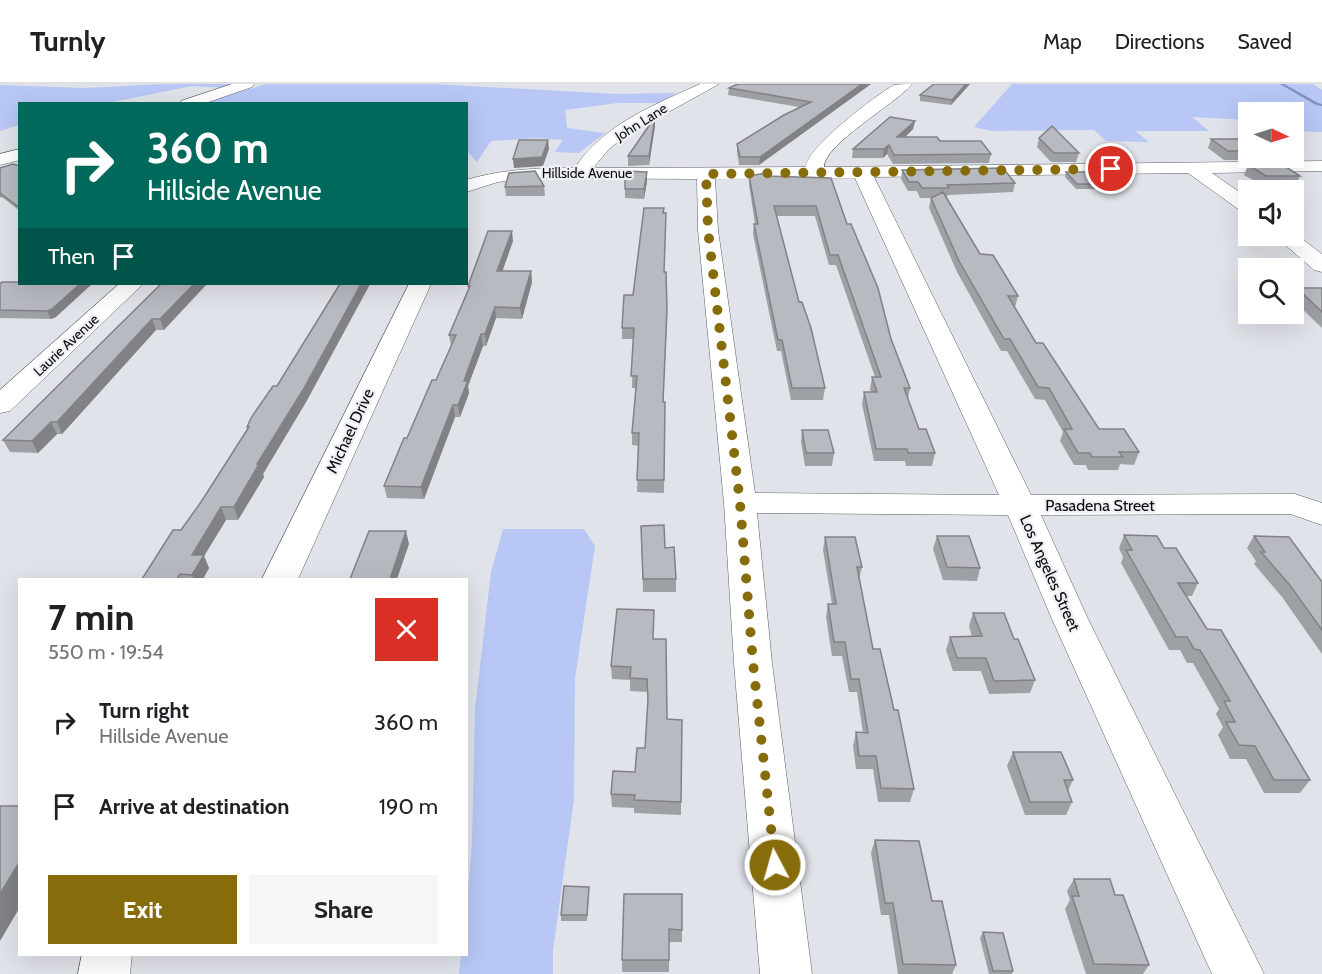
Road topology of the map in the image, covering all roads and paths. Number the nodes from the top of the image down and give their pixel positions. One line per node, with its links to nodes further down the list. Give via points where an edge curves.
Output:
1 (247, 84): 4 (street)
2 (712, 84): 11 (street, John Lane, via 646,115 586,161)
3 (905, 84): 9 (street, via 830,142 814,161)
4 (192, 102)
5 (18, 155): 6 (street)
6 (0, 160)
7 (1322, 166): 8 (street, Hillside Avenue)
8 (1194, 168): 10 (street, Hillside Avenue); 14 (street)
9 (815, 172): 10 (street, Hillside Avenue); 12 (street, Hillside Avenue)
10 (862, 172): 21 (street, Los Angeles Street)
11 (581, 173): 12 (street, Hillside Avenue); 13 (street, Hillside Avenue, via 504,175)
12 (706, 174): 20 (street, via 708,230)
13 (468, 185)
14 (1238, 200)
15 (1298, 246): 16 (street)
16 (1322, 265)
17 (131, 285): 19 (street, Laurie Avenue)
18 (420, 285): 23 (street, Michael Drive)
19 (0, 405)
20 (740, 503): 21 (street, Pasadena Street); 26 (street)
21 (1020, 505): 22 (street, Pasadena Street, via 1295,504); 27 (street, Los Angeles Street, via 1070,620)
22 (1318, 513)
23 (280, 578)
24 (107, 956): 25 (street)
25 (104, 974)
26 (786, 974)
27 (1238, 974)

